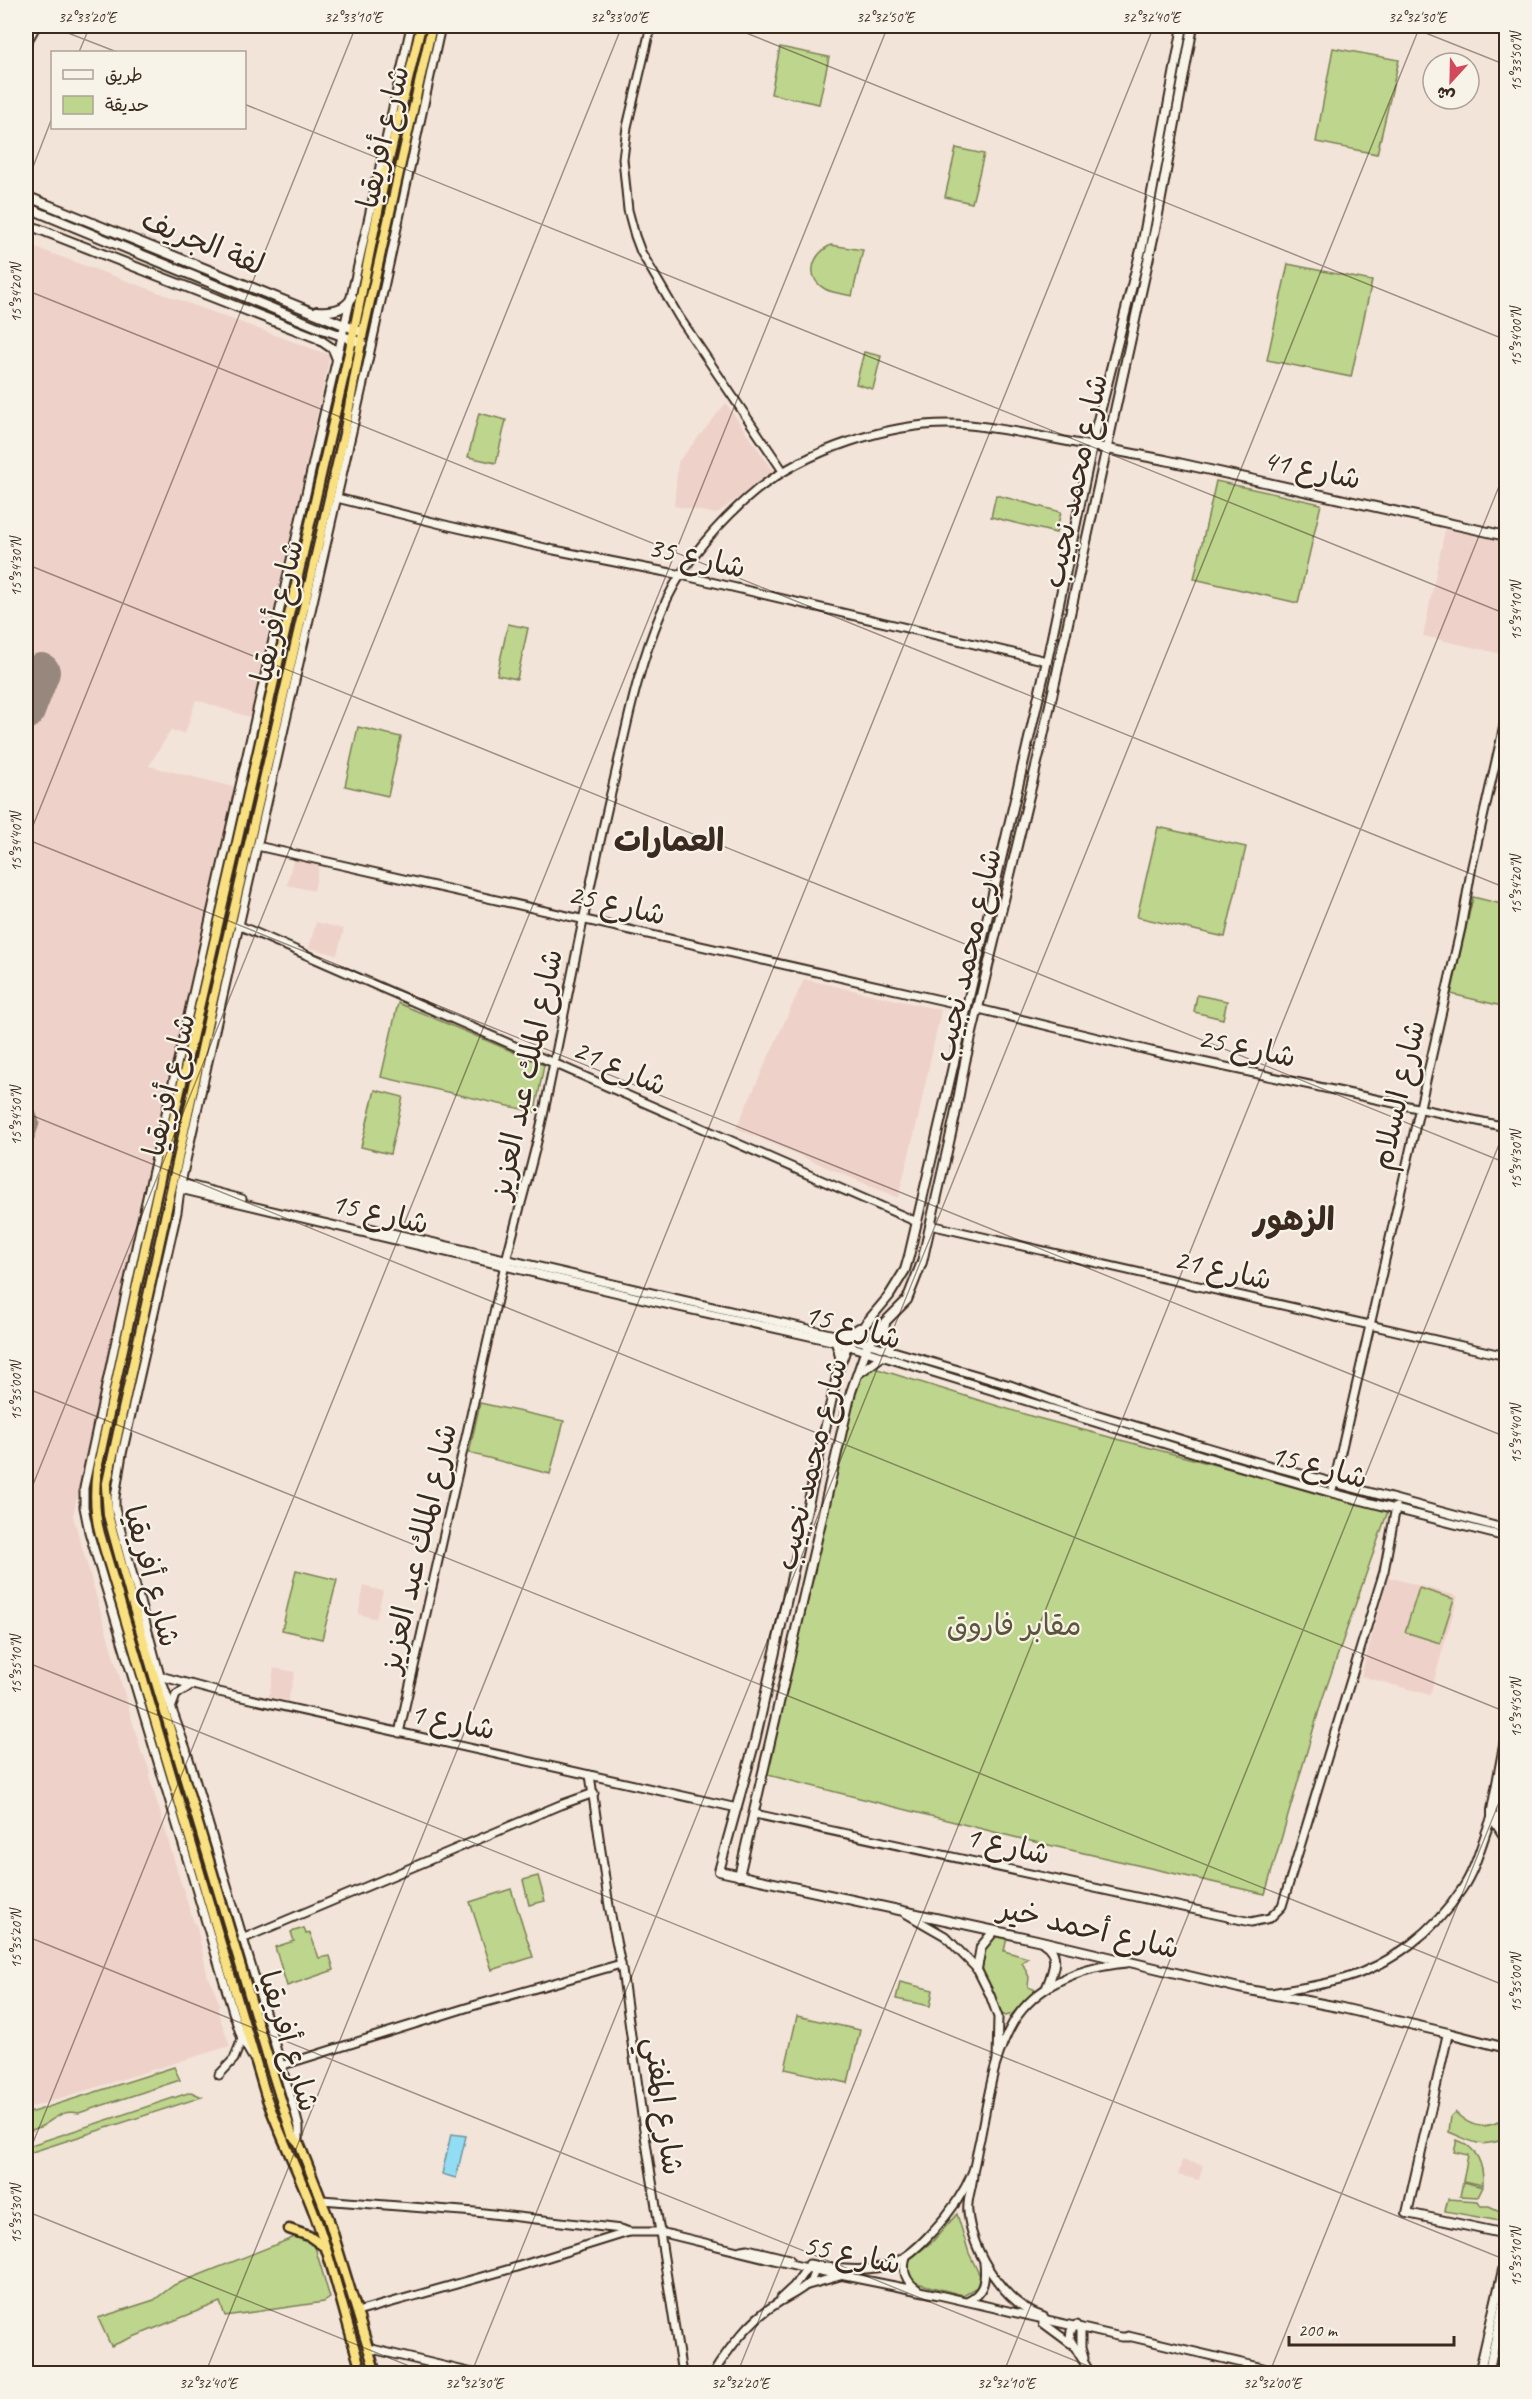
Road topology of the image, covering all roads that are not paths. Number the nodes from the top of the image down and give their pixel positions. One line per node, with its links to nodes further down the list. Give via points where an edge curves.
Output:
1 (36, 26): 9 (street)
2 (411, 26): 14 (street, شارع أفريقيا)
3 (421, 26): 10 (highway, شارع أفريقيا)
4 (432, 26): 11 (highway, شارع أفريقيا)
5 (441, 26): 15 (street, شارع أفريقيا)
6 (651, 26): 29 (street, via 624,150 625,187 635,236 679,317)
7 (1183, 26): 27 (main road, شارع محمد نجيب, via 1142,246)
8 (1193, 26): 28 (main road, شارع محمد نجيب, via 1164,190)
9 (26, 44)
10 (413, 55): 11 (highway); 12 (highway, شارع أفريقيا)
11 (425, 56): 13 (highway, شارع أفريقيا)
12 (386, 172): 14 (highway); 21 (highway, شارع أفريقيا)
13 (398, 176): 15 (highway); 22 (highway, شارع أفريقيا)
14 (375, 183): 19 (street, شارع أفريقيا)
15 (405, 188): 30 (street, شارع أفريقيا)
16 (26, 196): 20 (main road, لفة الجريف)
17 (26, 207): 23 (main road)
18 (26, 224): 26 (main road, via 317,338 333,349)
19 (352, 297): 20 (main road, via 337,310); 21 (street, شارع أفريقيا)
20 (309, 310): 21 (main road, لفة الجريف)
21 (350, 328): 22 (main road, لفة الجريف); 23 (street, شارع أفريقيا); 24 (highway, شارع أفريقيا)
22 (363, 332): 25 (highway, شارع أفريقيا)
23 (343, 337): 24 (main road); 26 (street, شارع أفريقيا)
24 (352, 340): 25 (main road); 34 (highway, شارع أفريقيا)
25 (362, 343): 35 (highway, شارع أفريقيا)
26 (337, 358): 32 (street, شارع أفريقيا)
27 (1092, 446): 28 (main road, شارع 41); 29 (street, شارع الملك عبد العزيز, via 964,424 925,425 841,445); 37 (main road, شارع محمد نجيب)
28 (1107, 449): 31 (main road, شارع 41); 44 (main road, شارع محمد نجيب)
29 (783, 471): 33 (street, شارع الملك عبد العزيز, via 724,520)
30 (337, 498): 33 (street, شارع 35, via 554,550); 36 (street, شارع أفريقيا)
31 (1506, 536)
32 (291, 566): 34 (highway); 72 (street, شارع أفريقيا, via 95,1436 84,1488)
33 (681, 575): 37 (street, شارع 35); 40 (street, شارع الملك عبد العزيز, via 662,609 630,710)
34 (298, 580): 48 (highway, شارع أفريقيا)
35 (302, 608): 36 (highway); 43 (highway, شارع أفريقيا)
36 (307, 626): 39 (street, شارع أفريقيا)
37 (1047, 661): 42 (main road, شارع محمد نجيب)
38 (1506, 717): 46 (street, شارع السلام)
39 (257, 846): 40 (street, شارع 25); 41 (street, شارع أفريقيا)
40 (583, 920): 42 (street, شارع 25); 45 (street, شارع الملك عبد العزيز)
41 (238, 925): 43 (street, شارع أفريقيا); 45 (street, شارع 21)
42 (967, 1006): 53 (main road, شارع محمد نجيب)
43 (215, 1009): 49 (highway, شارع أفريقيا); 50 (street, شارع أفريقيا)
44 (979, 1009): 46 (street, شارع 25, via 1151,1051); 54 (main road, شارع محمد نجيب)
45 (554, 1063): 53 (street, شارع 21); 55 (street, شارع الملك عبد العزيز)
46 (1418, 1108): 47 (street, شارع 25); 58 (street, شارع السلام)
47 (1506, 1127)
48 (161, 1174): 49 (highway); 51 (highway, شارع أفريقيا)
49 (173, 1176): 52 (highway, شارع أفريقيا)
50 (181, 1186): 55 (street, شارع 15); 81 (street, شارع أفريقيا, via 115,1497 118,1525)
51 (157, 1196): 52 (highway, via 164,1192); 73 (highway, شارع أفريقيا, via 97,1469)
52 (169, 1198): 110 (highway, شارع أفريقيا, via 108,1473 106,1504)
53 (917, 1222): 56 (main road, شارع محمد نجيب, via 905,1270)
54 (930, 1225): 57 (main road, شارع محمد نجيب, via 922,1262 907,1300); 58 (street, شارع 21)
55 (505, 1262): 59 (street, شارع 15); 84 (street, شارع الملك عبد العزيز)
56 (870, 1320): 59 (main road); 60 (main road, شارع محمد نجيب)
57 (886, 1321): 61 (main road, شارع محمد نجيب); 62 (main road, via 884,1331)
58 (1370, 1325): 63 (street, شارع 21); 67 (street, شارع السلام)
59 (837, 1339): 60 (street, شارع 15); 65 (main road)
60 (850, 1342): 61 (street, شارع 15); 65 (main road, شارع محمد نجيب)
61 (866, 1348): 62 (street, شارع 15); 64 (street, شارع 15); 66 (main road, شارع محمد نجيب)
62 (890, 1350): 67 (street, شارع 15)
63 (1506, 1356)
64 (881, 1357): 66 (main road); 68 (street, شارع 15)
65 (841, 1365): 77 (main road, شارع محمد نجيب, via 831,1394)
66 (856, 1376): 78 (main road, شارع محمد نجيب)
67 (1334, 1483): 68 (street, شارع السلام); 69 (street, شارع 15)
68 (1332, 1493): 70 (street, شارع 15)
69 (1397, 1501): 71 (street); 75 (street, شارع 15)
70 (1378, 1505): 71 (street, شارع 15); 74 (street, via 1389,1512)
71 (1396, 1510): 74 (street); 76 (street, شارع 15)
72 (85, 1517): 73 (highway); 108 (street, شارع أفريقيا)
73 (95, 1518): 112 (highway, شارع أفريقيا)
74 (1394, 1522): 90 (street, شارع 1, via 1384,1571 1282,1906 1270,1918 1251,1922)
75 (1506, 1529)
76 (1506, 1537)
77 (789, 1590): 78 (main road, via 798,1601); 79 (main road, شارع محمد نجيب)
78 (804, 1592): 80 (main road, شارع محمد نجيب)
79 (782, 1620): 80 (main road, via 793,1616); 89 (main road, شارع محمد نجيب)
80 (797, 1624): 90 (main road, شارع محمد نجيب)
81 (160, 1676): 82 (street, شارع 1); 83 (street, شارع أفريقيا)
82 (191, 1685): 83 (street, via 176,1695); 84 (street, شارع 1)
83 (172, 1706): 98 (street, شارع أفريقيا)
84 (399, 1733): 87 (street, شارع 1)
85 (1506, 1735): 91 (main road)
86 (1506, 1767): 92 (main road, via 1499,1809)
87 (590, 1775): 88 (street, شارع المفتي); 89 (street, شارع 1)
88 (594, 1793): 98 (street); 101 (street, شارع المفتي)
89 (737, 1808): 94 (main road, شارع محمد نجيب)
90 (754, 1814): 95 (main road, شارع محمد نجيب)
91 (1492, 1816): 92 (street); 93 (main road); 104 (street, via 1462,1889 1422,1935 1391,1957 1343,1979)
92 (1504, 1822)
93 (1506, 1839)
94 (719, 1871): 95 (main road, شارع أحمد خير)
95 (739, 1876): 96 (main road, شارع أحمد خير)
96 (900, 1911): 97 (main road, شارع أحمد خير); 102 (street, via 945,1936)
97 (994, 1931): 99 (main road, شارع أحمد خير); 102 (main road, via 981,1947)
98 (242, 1939): 113 (street, شارع أفريقيا)
99 (1037, 1940): 100 (main road, شارع أحمد خير); 103 (main road, via 1050,1947 1054,1955)
100 (1133, 1962): 103 (street, via 1097,1966); 104 (main road, شارع أحمد خير)
101 (621, 1964): 113 (street); 127 (street, شارع المفتي)
102 (977, 1969): 105 (street)
103 (1047, 1987): 106 (street)
104 (1265, 1994): 107 (main road, شارع أحمد خير)
105 (998, 2018): 106 (street, via 1004,2022); 111 (street)
106 (1015, 2019): 111 (street)
107 (1448, 2033): 109 (main road, شارع أحمد خير); 128 (main road, via 1407,2212)
108 (242, 2039): 112 (street, شارع أفريقيا); 114 (street, via 234,2059)
109 (1506, 2048)
110 (268, 2059): 112 (highway); 115 (highway, شارع أفريقيا, via 292,2134)
111 (997, 2061): 118 (street)
112 (257, 2063): 117 (highway, شارع أفريقيا, via 281,2139)
113 (280, 2066): 115 (street, شارع أفريقيا, via 299,2127)
114 (219, 2075)
115 (299, 2143): 116 (highway, شارع أفريقيا)
116 (307, 2162): 117 (highway); 119 (highway, شارع أفريقيا)
117 (295, 2167): 120 (highway, شارع أفريقيا)
118 (973, 2171): 121 (street); 122 (street)
119 (322, 2200): 120 (highway); 123 (highway, شارع أفريقيا); 126 (street, via 475,2212)
120 (310, 2204): 124 (highway, شارع أفريقيا)
121 (954, 2209): 122 (street); 131 (street)
122 (968, 2214): 134 (street)
123 (328, 2217): 124 (highway); 143 (highway, شارع أفريقيا)
124 (317, 2222): 129 (highway, شارع أفريقيا)
125 (289, 2229): 129 (highway, via 314,2239)
126 (624, 2232): 127 (street, شارع 55); 143 (street)
127 (660, 2232): 130 (street, شارع 55); 155 (street, شارع المفتي)
128 (1506, 2234)
129 (326, 2249): 152 (highway, شارع أفريقيا)
130 (741, 2250): 133 (street, شارع 55); 135 (street)
131 (906, 2256): 135 (street, via 858,2270); 139 (street, via 906,2277)
132 (1506, 2258): 159 (main road)
133 (789, 2264): 135 (street, شارع 55); 137 (street)
134 (984, 2264): 141 (street, via 984,2284); 144 (street)
135 (812, 2267): 136 (street, شارع 55); 137 (street); 138 (street, via 813,2278)
136 (842, 2276): 138 (street); 139 (street, شارع 55)
137 (799, 2277): 142 (street)
138 (808, 2285): 142 (street)
139 (920, 2291): 141 (street, شارع 55)
140 (1506, 2292): 160 (main road)
141 (967, 2301): 144 (street, شارع 55)
142 (776, 2304): 156 (street, via 741,2336)
143 (357, 2312): 150 (highway, شارع أفريقيا)
144 (1036, 2317): 145 (street, شارع 55); 149 (street)
145 (1078, 2326): 146 (street); 147 (street); 148 (street); 149 (street, via 1069,2337)
146 (1099, 2333): 147 (street); 148 (street)
147 (1129, 2337): 158 (street)
148 (1082, 2342): 151 (street)
149 (1072, 2344): 151 (street)
150 (368, 2348): 153 (highway, شارع أفريقيا); 154 (street)
151 (1084, 2361): 157 (street)
152 (362, 2373)
153 (376, 2373)
154 (477, 2373)
155 (682, 2373)
156 (713, 2373)
157 (1091, 2373)
158 (1288, 2373)
159 (1479, 2373)
160 (1488, 2373)

